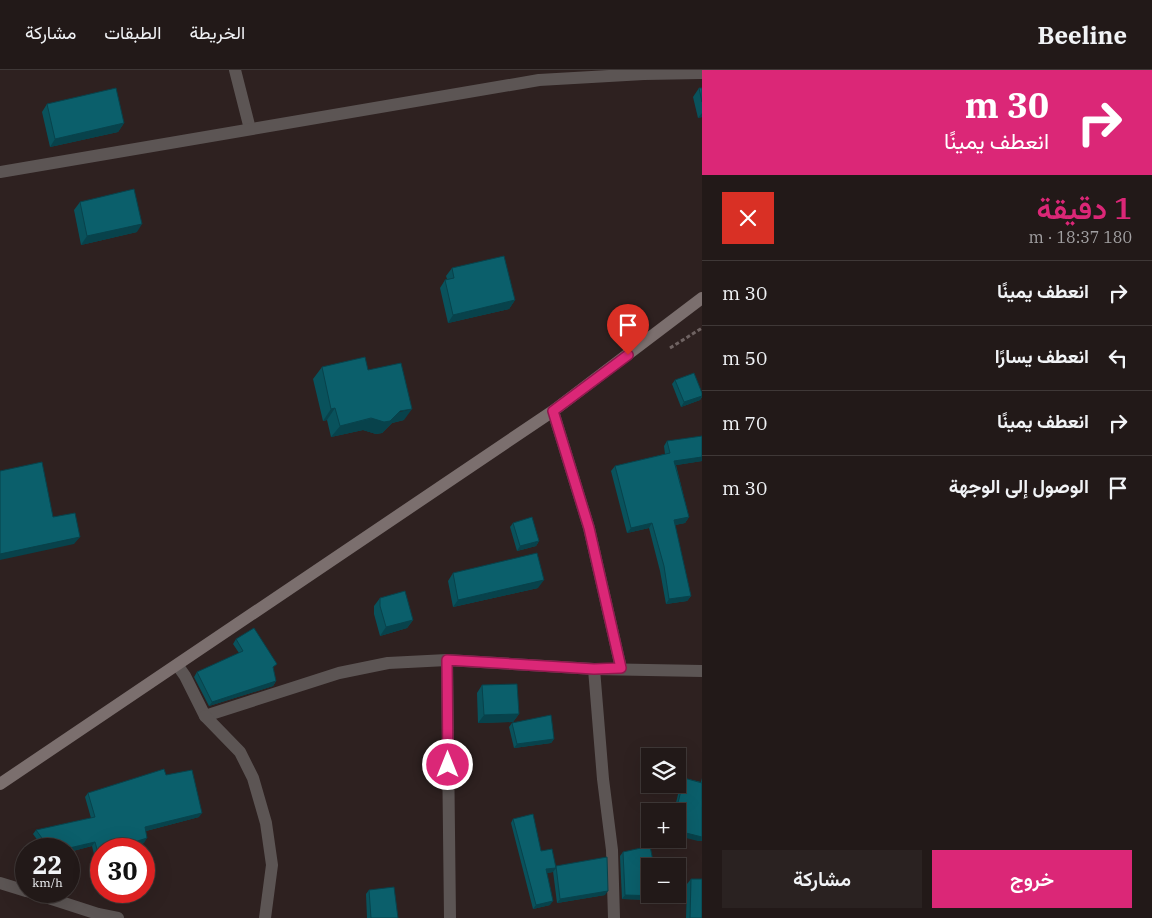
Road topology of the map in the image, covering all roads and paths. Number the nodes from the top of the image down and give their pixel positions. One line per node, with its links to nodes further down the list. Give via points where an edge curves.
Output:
1 (235, 70): 4 (street)
2 (644, 72): 3 (street); 4 (street, via 539,80)
3 (702, 73)
4 (250, 130): 5 (street)
5 (0, 172)
6 (702, 298): 7 (street)
7 (553, 411): 9 (street); 10 (street, via 589,528)
8 (447, 660): 11 (street); 13 (street, via 388,664 339,673); 20 (street)
9 (178, 666): 13 (street); 14 (street)
10 (621, 668): 11 (street); 12 (street)
11 (594, 669): 21 (street, via 612,850)
12 (702, 671)
13 (205, 716): 19 (street, via 240,752 253,778 266,823 272,865)
14 (0, 784)
15 (0, 883): 16 (street)
16 (15, 887)
17 (64, 903): 18 (street)
18 (118, 918)
19 (265, 918)
20 (450, 918)
21 (614, 918)

